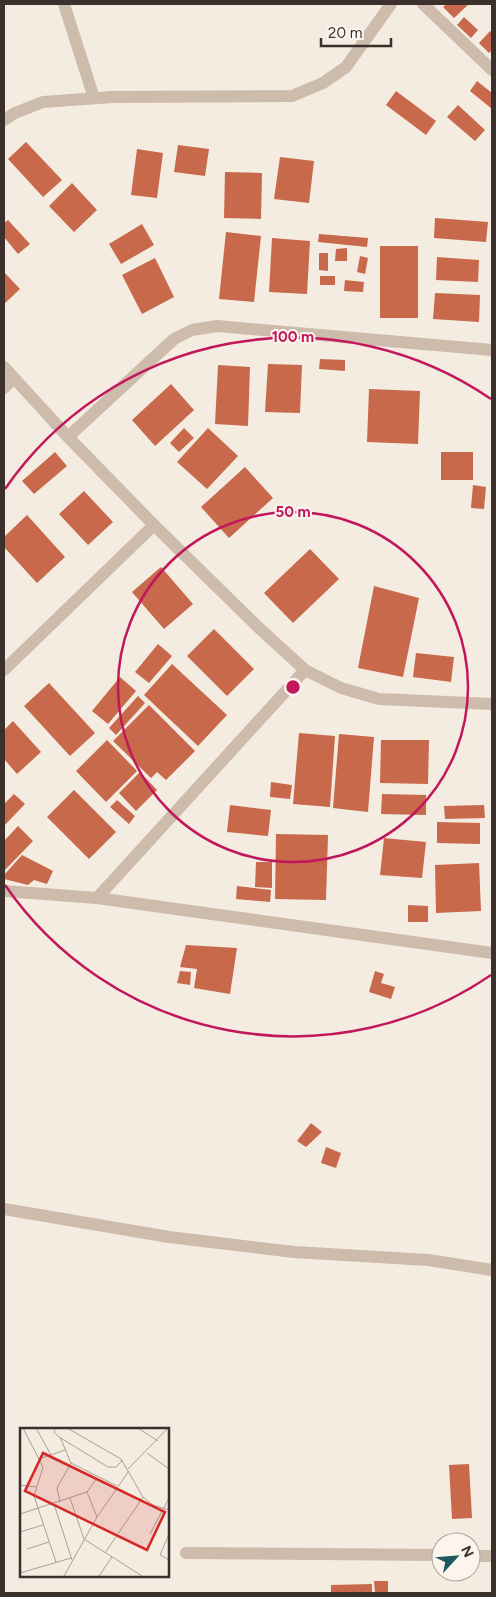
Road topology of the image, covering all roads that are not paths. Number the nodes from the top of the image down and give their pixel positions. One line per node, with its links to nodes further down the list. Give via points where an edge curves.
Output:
1 (64, 4): 5 (street)
2 (391, 4): 5 (street, via 346,67 323,83 292,96)
3 (423, 4): 4 (street)
4 (492, 70)
5 (94, 98): 6 (street, via 43,102)
6 (4, 120)
7 (492, 350): 11 (street, via 217,326 192,330 174,339)
8 (4, 367): 9 (street)
9 (14, 378): 10 (street); 11 (street)
10 (4, 388)
11 (68, 437): 12 (street)
12 (154, 525): 13 (street); 14 (street)
13 (4, 670)
14 (305, 670): 15 (street, via 341,688 379,699); 17 (street)
15 (492, 704)
16 (4, 891): 17 (street)
17 (98, 898): 18 (street)
18 (492, 953)
19 (4, 1209): 20 (street, via 179,1239 294,1252 428,1260)
20 (492, 1270)
21 (186, 1553): 22 (street)
22 (431, 1556)

